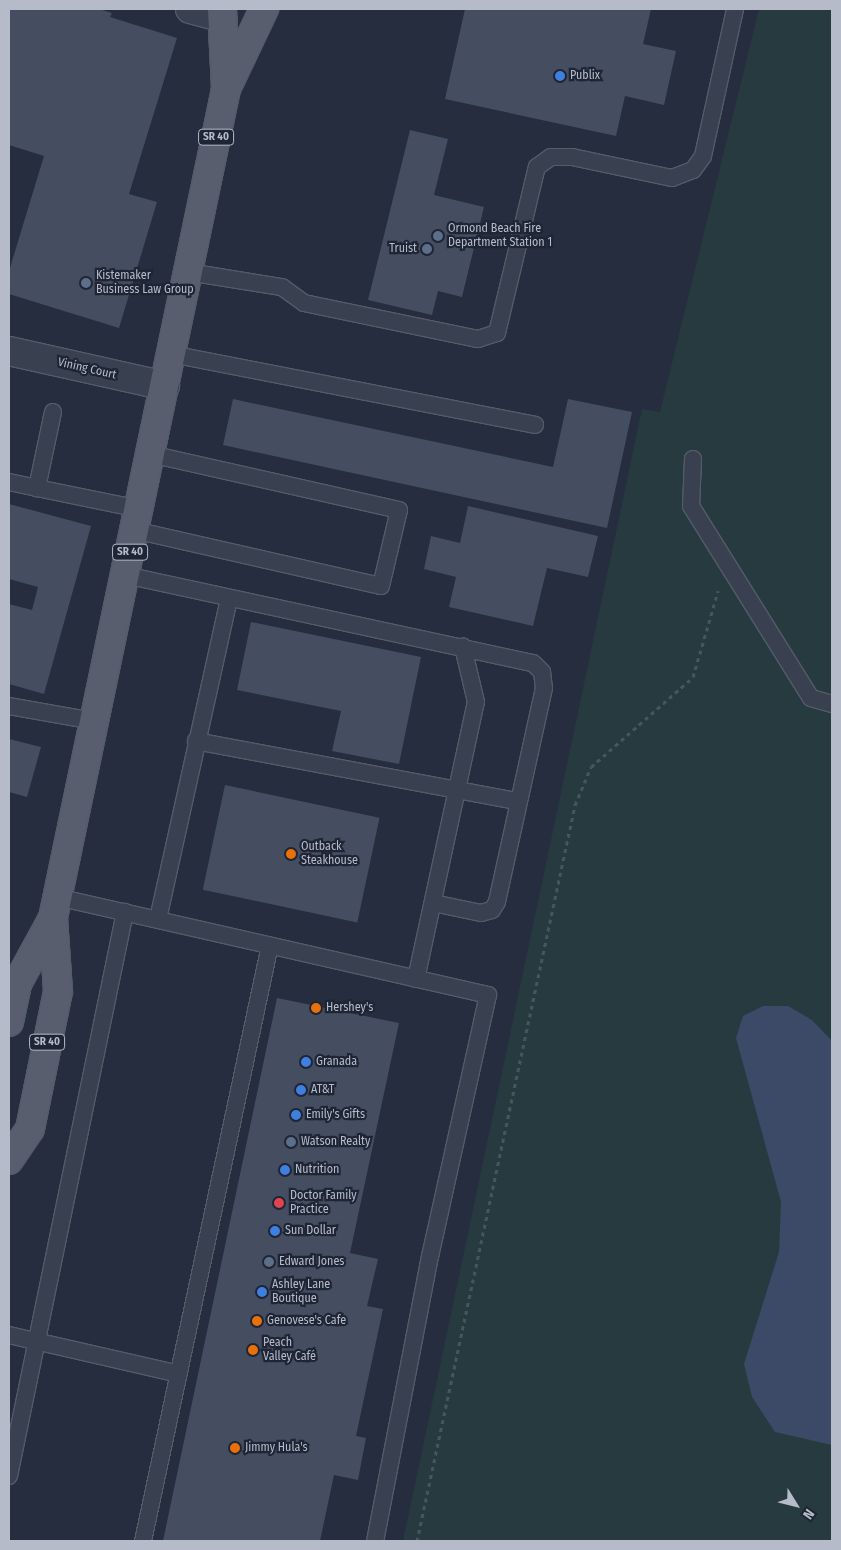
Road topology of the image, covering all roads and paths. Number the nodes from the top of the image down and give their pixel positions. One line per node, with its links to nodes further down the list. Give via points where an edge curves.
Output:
1 (190, 9): 4 (street)
2 (264, 9): 5 (main road, SR 40)
3 (735, 9): 6 (lane, via 703,156 693,170 672,178 572,157 551,157 537,166 497,333 478,339 304,303 282,287)
4 (221, 13): 5 (main road, SR 40)
5 (226, 89): 6 (main road, SR 40)
6 (188, 272): 8 (main road, SR 40)
7 (9, 351): 9 (street, Vining Court)
8 (171, 354): 9 (main road, SR 40); 11 (lane)
9 (165, 386): 12 (main road, SR 40)
10 (53, 412): 15 (lane)
11 (535, 425)
12 (150, 454): 16 (main road, SR 40); 16 (lane, via 399,510 381,586)
13 (693, 459): 17 (lane, via 691,506)
14 (9, 482): 15 (lane)
15 (37, 488): 16 (lane)
16 (137, 520): 18 (main road, SR 40)
17 (725, 564): 21 (lane, via 811,698); 42 (path, via 693,677 590,767 575,805)
18 (125, 575): 19 (lane); 23 (main road, SR 40)
19 (228, 599): 20 (lane); 24 (lane)
20 (463, 648): 25 (lane, via 476,702); 26 (lane, via 533,663 542,672 544,688)
21 (832, 704)
22 (9, 706): 23 (lane)
23 (94, 721): 28 (main road, SR 40)
24 (196, 741): 25 (lane); 30 (lane)
25 (458, 789): 26 (lane); 27 (lane)
26 (518, 801): 27 (lane, via 492,910 481,913)
27 (433, 903): 32 (lane)
28 (55, 907): 29 (lane); 33 (main road, SR 40); 35 (main road, SR 40, via 58,991 30,1129)
29 (125, 912): 30 (lane); 37 (lane)
30 (158, 919): 31 (lane)
31 (270, 945): 32 (lane); 38 (lane)
32 (416, 978): 41 (lane, via 488,995 430,1256)
33 (13, 983): 34 (main road, SR 40)
34 (9, 1022)
35 (9, 1160)
36 (9, 1335): 37 (lane)
37 (36, 1341): 38 (lane); 39 (lane)
38 (179, 1374): 40 (lane)
39 (9, 1476)
40 (143, 1541)
41 (375, 1541)
42 (417, 1541)

